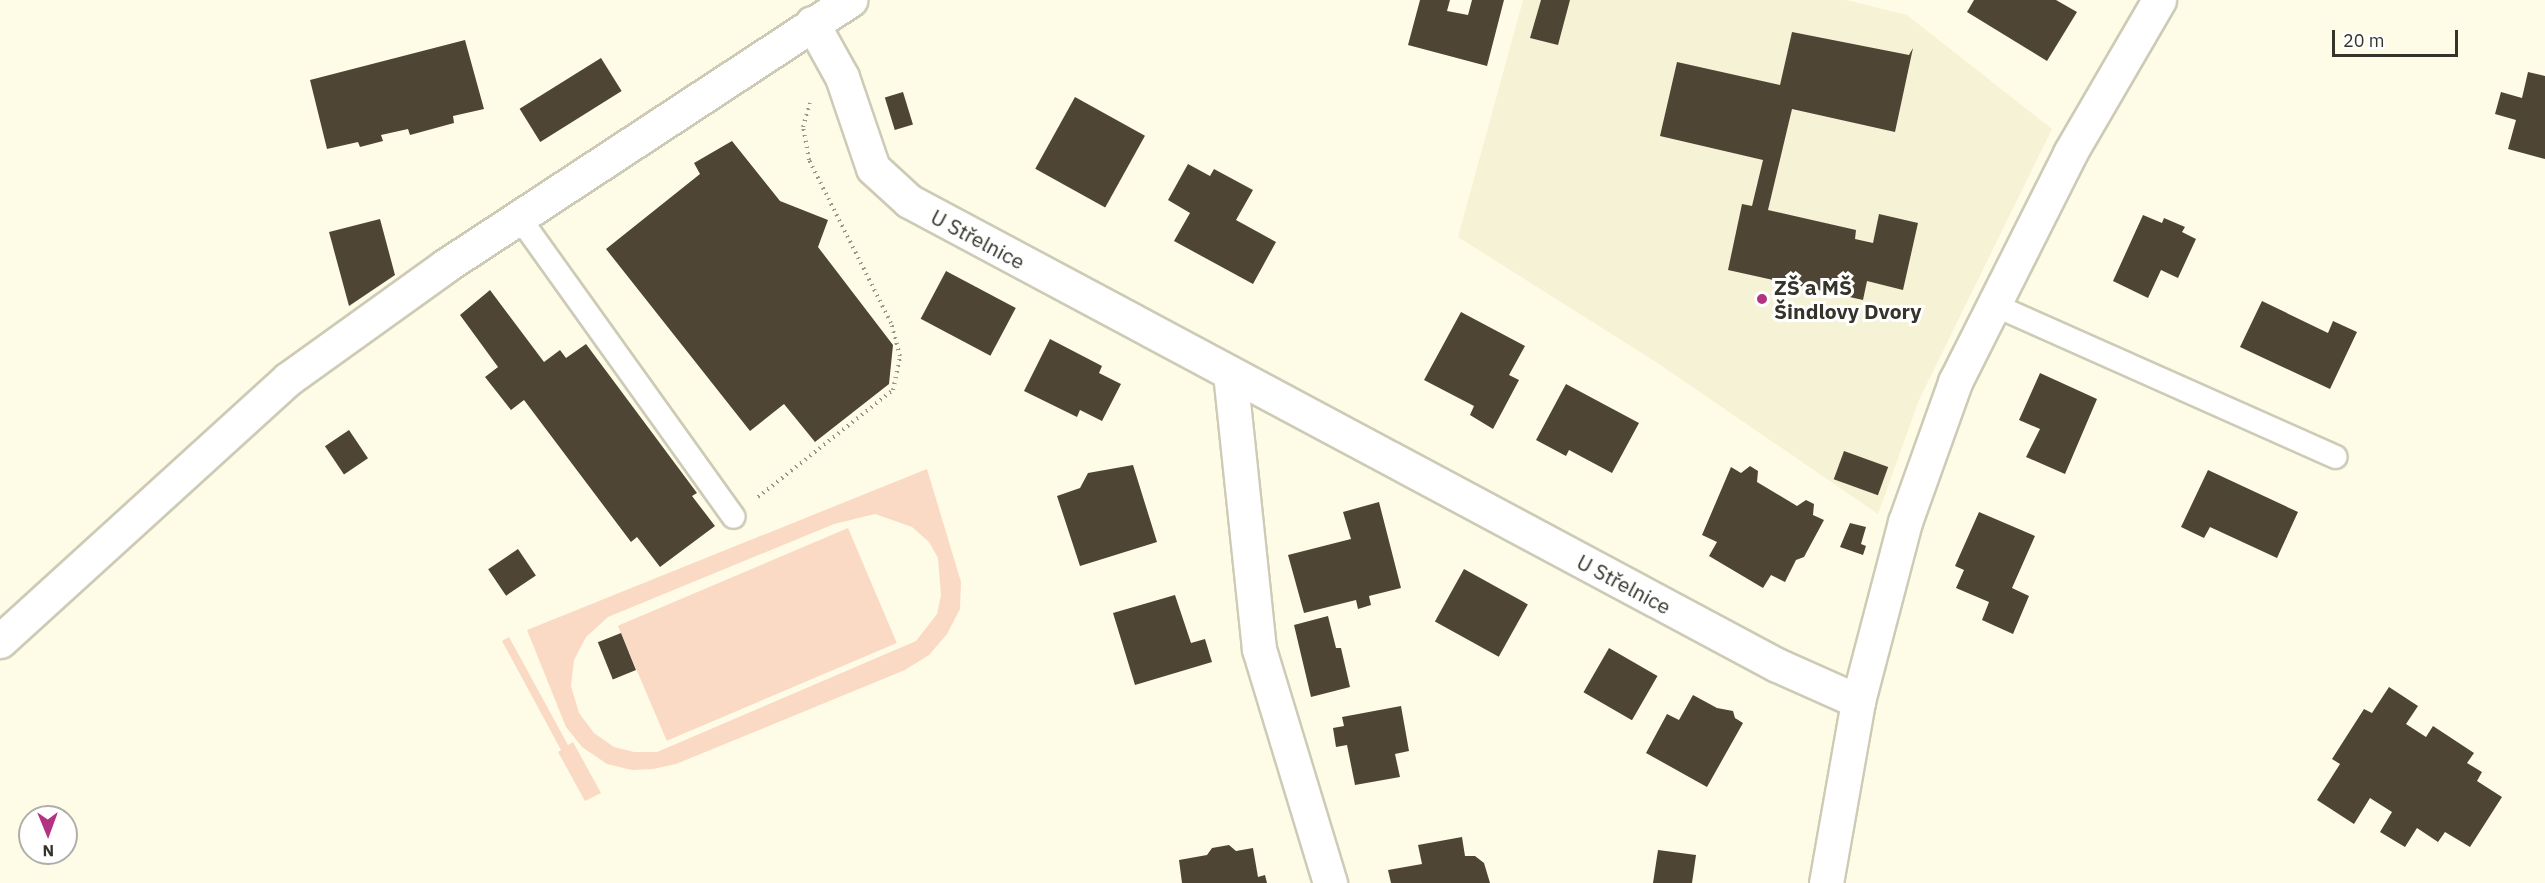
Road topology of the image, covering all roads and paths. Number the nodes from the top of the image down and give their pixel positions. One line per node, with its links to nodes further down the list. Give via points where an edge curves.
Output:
1 (850, 0): 3 (street)
2 (2159, 0): 6 (street, via 2070,153)
3 (812, 23): 4 (street, U Střelnice); 5 (street)
4 (839, 72): 7 (street, U Střelnice, via 873,168 909,201); 9 (path, via 809,106 804,127 809,160 891,323 900,356 893,390)
5 (521, 220): 9 (lane); 10 (street, via 446,266 288,379)
6 (1992, 304): 8 (lane); 11 (street, via 1955,382 1905,522)
7 (1230, 373): 11 (street, U Střelnice, via 1777,665); 12 (street, via 1259,649)
8 (2335, 457)
9 (734, 517)
10 (0, 641)
11 (1858, 701): 13 (street)
12 (1330, 883)
13 (1826, 883)

